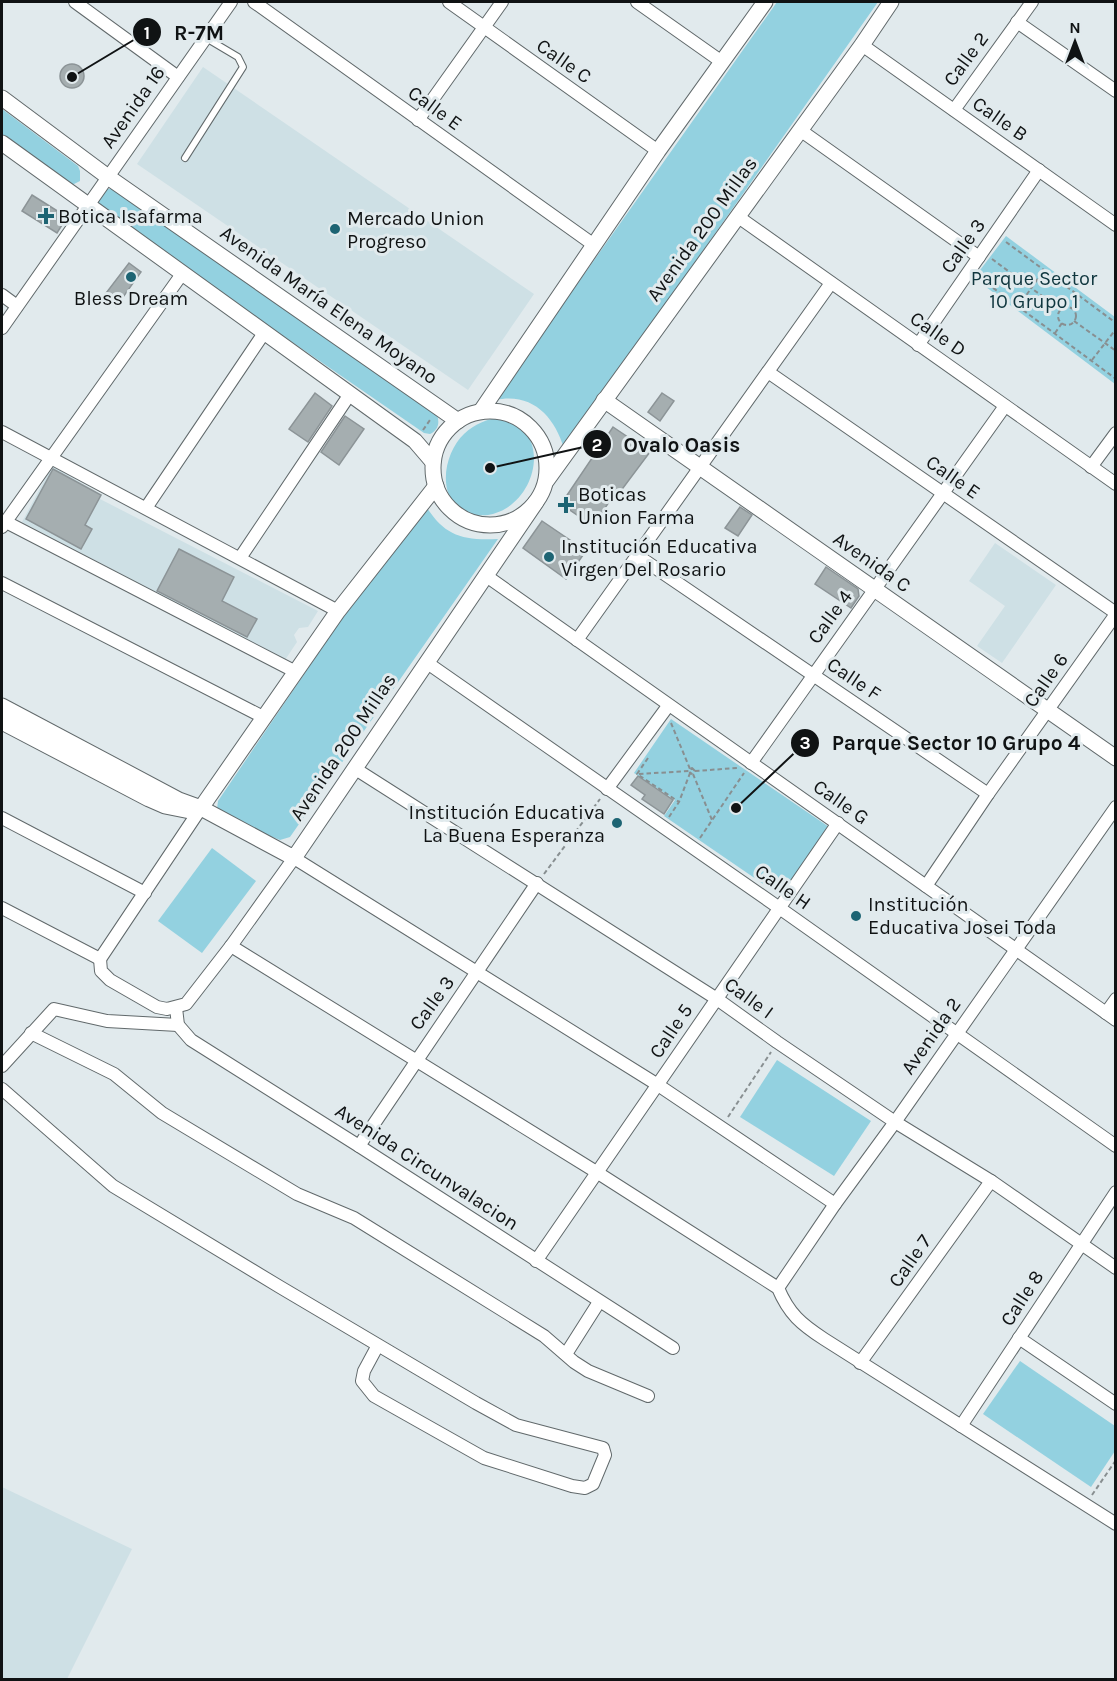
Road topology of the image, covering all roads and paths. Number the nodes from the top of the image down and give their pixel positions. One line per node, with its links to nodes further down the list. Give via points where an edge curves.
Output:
1 (75, 2): 15 (street)
2 (231, 2): 12 (street, Avenida 16)
3 (254, 2): 19 (street, Calle E)
4 (449, 2): 11 (street, Calle C)
5 (502, 2): 11 (street)
6 (637, 2): 14 (street)
7 (765, 2): 14 (street)
8 (891, 2): 13 (street, Avenida 200 Millas)
9 (1032, 2): 10 (street, Calle 2)
10 (1017, 22): 16 (street); 18 (street, Calle 2)
11 (483, 27): 19 (street); 22 (street, Calle C)
12 (206, 38): 15 (street, Avenida 16); 23 (lane, via 238,57 243,67)
13 (862, 45): 18 (street, Calle B); 20 (street, Avenida 200 Millas)
14 (722, 62): 22 (street)
15 (178, 77): 25 (street, Avenida 16)
16 (1116, 91)
17 (2, 98): 25 (street, Avenida María Elena Moyano)
18 (954, 110): 24 (street, Calle B)
19 (418, 120): 30 (street, Calle E)
20 (800, 130): 27 (street, Avenida 200 Millas); 31 (street)
21 (2, 143): 26 (street)
22 (658, 151): 30 (street)
23 (185, 158)
24 (1039, 171): 28 (street, Calle B); 31 (street, Calle 3)
25 (108, 177): 26 (street, Avenida 16); 59 (street, Avenida María Elena Moyano)
26 (88, 206): 33 (street); 39 (street, Avenida 16)
27 (737, 216): 35 (street, Calle D); 57 (street, Avenida 200 Millas)
28 (1116, 225)
29 (1006, 241): 32 (path)
30 (594, 244): 60 (street)
31 (981, 255): 36 (path); 51 (street, Calle 3)
32 (1044, 270): 36 (path); 38 (path)
33 (182, 274): 48 (street); 65 (street)
34 (979, 277): 40 (path)
35 (831, 283): 51 (street, Calle D); 54 (street)
36 (1031, 288): 40 (path); 42 (path)
37 (2, 295): 39 (street)
38 (1081, 297): 41 (path); 45 (path)
39 (17, 306): 46 (street, Avenida 16)
40 (1018, 307): 49 (path)
41 (1072, 309): 42 (path); 43 (path)
42 (1060, 310): 44 (path, via 1058,318)
43 (1074, 321): 44 (path); 50 (path)
44 (1062, 323): 49 (path)
45 (1116, 323)
46 (2, 328)
47 (1116, 329): 50 (path)
48 (264, 333): 56 (street); 74 (street)
49 (1055, 334): 53 (path)
50 (1105, 343): 52 (path); 53 (path)
51 (918, 345): 58 (street, Calle D)
52 (1116, 351)
53 (1092, 361): 55 (path)
54 (768, 372): 67 (street); 72 (street, Calle E)
55 (1116, 379)
56 (350, 394): 64 (street); 77 (street)
57 (604, 400): 67 (street, Avenida C); 69 (street, Avenida 200 Millas)
58 (1005, 406): 68 (street, Calle D); 72 (street, Calle 4)
59 (438, 408): 61 (street, Avenida María Elena Moyano); 64 (path)
60 (480, 411): 61 (street); 69 (street, via 505,412 536,433 544,449)
61 (458, 420): 66 (street, via 441,439)
62 (2, 432): 65 (street)
63 (1116, 434): 68 (street)
64 (415, 441): 66 (street)
65 (51, 459): 74 (street); 75 (street)
66 (433, 462): 71 (street)
67 (700, 467): 76 (street); 80 (street, Avenida C)
68 (1092, 467): 70 (street, Calle D)
69 (547, 480): 73 (street)
70 (1116, 484)
71 (436, 486): 73 (street, via 458,515 481,524 506,523); 81 (street)
72 (942, 493): 80 (street, Calle 4); 82 (street, Calle E)
73 (536, 502): 78 (street, Avenida 200 Millas)
74 (146, 508): 77 (street)
75 (4, 525): 85 (street)
76 (638, 556): 83 (street); 86 (street, Calle F)
77 (240, 558): 81 (street)
78 (485, 575): 83 (street, Calle G); 84 (street, Avenida 200 Millas)
79 (2, 583): 90 (street)
80 (874, 589): 86 (street, Calle 4); 89 (street, Avenida C)
81 (338, 611): 85 (street)
82 (1116, 614): 89 (street, Calle 6)
83 (576, 640): 88 (street, Calle G)
84 (426, 662): 100 (street, Avenida 200 Millas); 104 (street, Calle H)
85 (296, 672): 90 (street)
86 (813, 675): 98 (street, Calle 4); 105 (street, Calle F)
87 (2, 706): 108 (street)
88 (668, 706): 92 (path); 98 (street, Calle G); 99 (street)
89 (1048, 711): 96 (street, Avenida C); 105 (street, Calle 6)
90 (265, 718): 108 (street)
91 (2, 722): 108 (street, via 150,799 180,810 193,812)
92 (671, 723): 93 (path); 94 (path); 102 (path)
93 (681, 729)
94 (666, 731)
95 (649, 757): 103 (path)
96 (1116, 758)
97 (729, 762): 101 (path)
98 (751, 763): 111 (street, Calle G)
99 (624, 765): 103 (path); 104 (street)
100 (354, 768): 114 (street, Avenida 200 Millas); 115 (street, Calle I)
101 (739, 768): 102 (path); 110 (path, via 744,772)
102 (691, 772): 103 (path); 106 (path); 110 (path)
103 (637, 774): 106 (path)
104 (607, 789): 112 (street, Calle H); 115 (path)
105 (988, 794): 116 (street, Calle 6)
106 (679, 802): 112 (path)
107 (1116, 807): 121 (street, Avenida 2)
108 (201, 808): 114 (street); 117 (street)
109 (2, 818): 117 (street)
110 (712, 820): 113 (path)
111 (838, 823): 116 (street, Calle G); 118 (street, Calle 5)
112 (662, 828): 113 (street, Calle H)
113 (693, 849): 118 (street, Calle H)
114 (294, 858): 120 (street, Avenida 200 Millas); 123 (street)
115 (537, 883): 123 (street, Calle 3); 124 (street, Calle I)
116 (926, 886): 121 (street, Calle G)
117 (145, 893): 122 (street)
118 (778, 907): 124 (street, Calle 5); 130 (street, Calle H)
119 (2, 908): 122 (street)
120 (231, 946): 126 (street, Avenida 200 Millas, via 186,1004); 132 (street)
121 (1016, 949): 127 (street, Calle G); 130 (street, Avenida 2)
122 (100, 959): 126 (street, via 101,971 110,980 157,1007)
123 (478, 972): 132 (street, Calle 3); 134 (street)
124 (717, 999): 131 (street, Calle I); 134 (street, Calle 5)
125 (1116, 999): 127 (street)
126 (176, 1008): 128 (street)
127 (1111, 1016)
128 (178, 1025): 129 (street, via 107,1021 54,1009); 138 (street, Avenida Circunvalacion, via 191,1040)
129 (31, 1033): 133 (street); 152 (street, via 114,1074 162,1113 297,1194 354,1218 544,1336)
130 (956, 1034): 136 (street, Avenida 2); 139 (street, Calle H)
131 (777, 1042): 136 (street, Calle I); 137 (path)
132 (415, 1060): 138 (street, Calle 3); 140 (street)
133 (2, 1066)
134 (658, 1085): 137 (street); 140 (street, Calle 5)
135 (2, 1089): 150 (street, via 113,1186)
136 (895, 1122): 141 (street, Calle I); 143 (street, Avenida 2)
137 (722, 1127): 143 (street)
138 (359, 1146): 145 (street, Avenida Circunvalacion)
139 (1116, 1146)
140 (598, 1173): 145 (street, Calle 5); 147 (street)
141 (991, 1181): 144 (street, Calle I); 153 (street, Calle 7)
142 (1116, 1192): 144 (street, Calle 8)
143 (835, 1204): 147 (street, Avenida 2)
144 (1081, 1244): 146 (street, Calle I); 149 (street, Calle 8)
145 (536, 1261): 148 (street, Avenida Circunvalacion)
146 (1116, 1268)
147 (778, 1288): 153 (street, via 785,1306 800,1322)
148 (599, 1302): 151 (street, Avenida Circunvalacion); 152 (street)
149 (1019, 1338): 155 (street); 156 (street, Calle 8)
150 (378, 1345): 150 (street, via 516,1425 603,1448 605,1455 593,1484 585,1488 572,1486 484,1458 374,1396 362,1381)
151 (672, 1348)
152 (566, 1354): 154 (street, via 588,1371)
153 (861, 1363): 156 (street)
154 (648, 1396)
155 (1116, 1404)
156 (961, 1426): 158 (street)
157 (1116, 1460): 158 (path)
158 (1086, 1505): 159 (street)
159 (1116, 1524)

